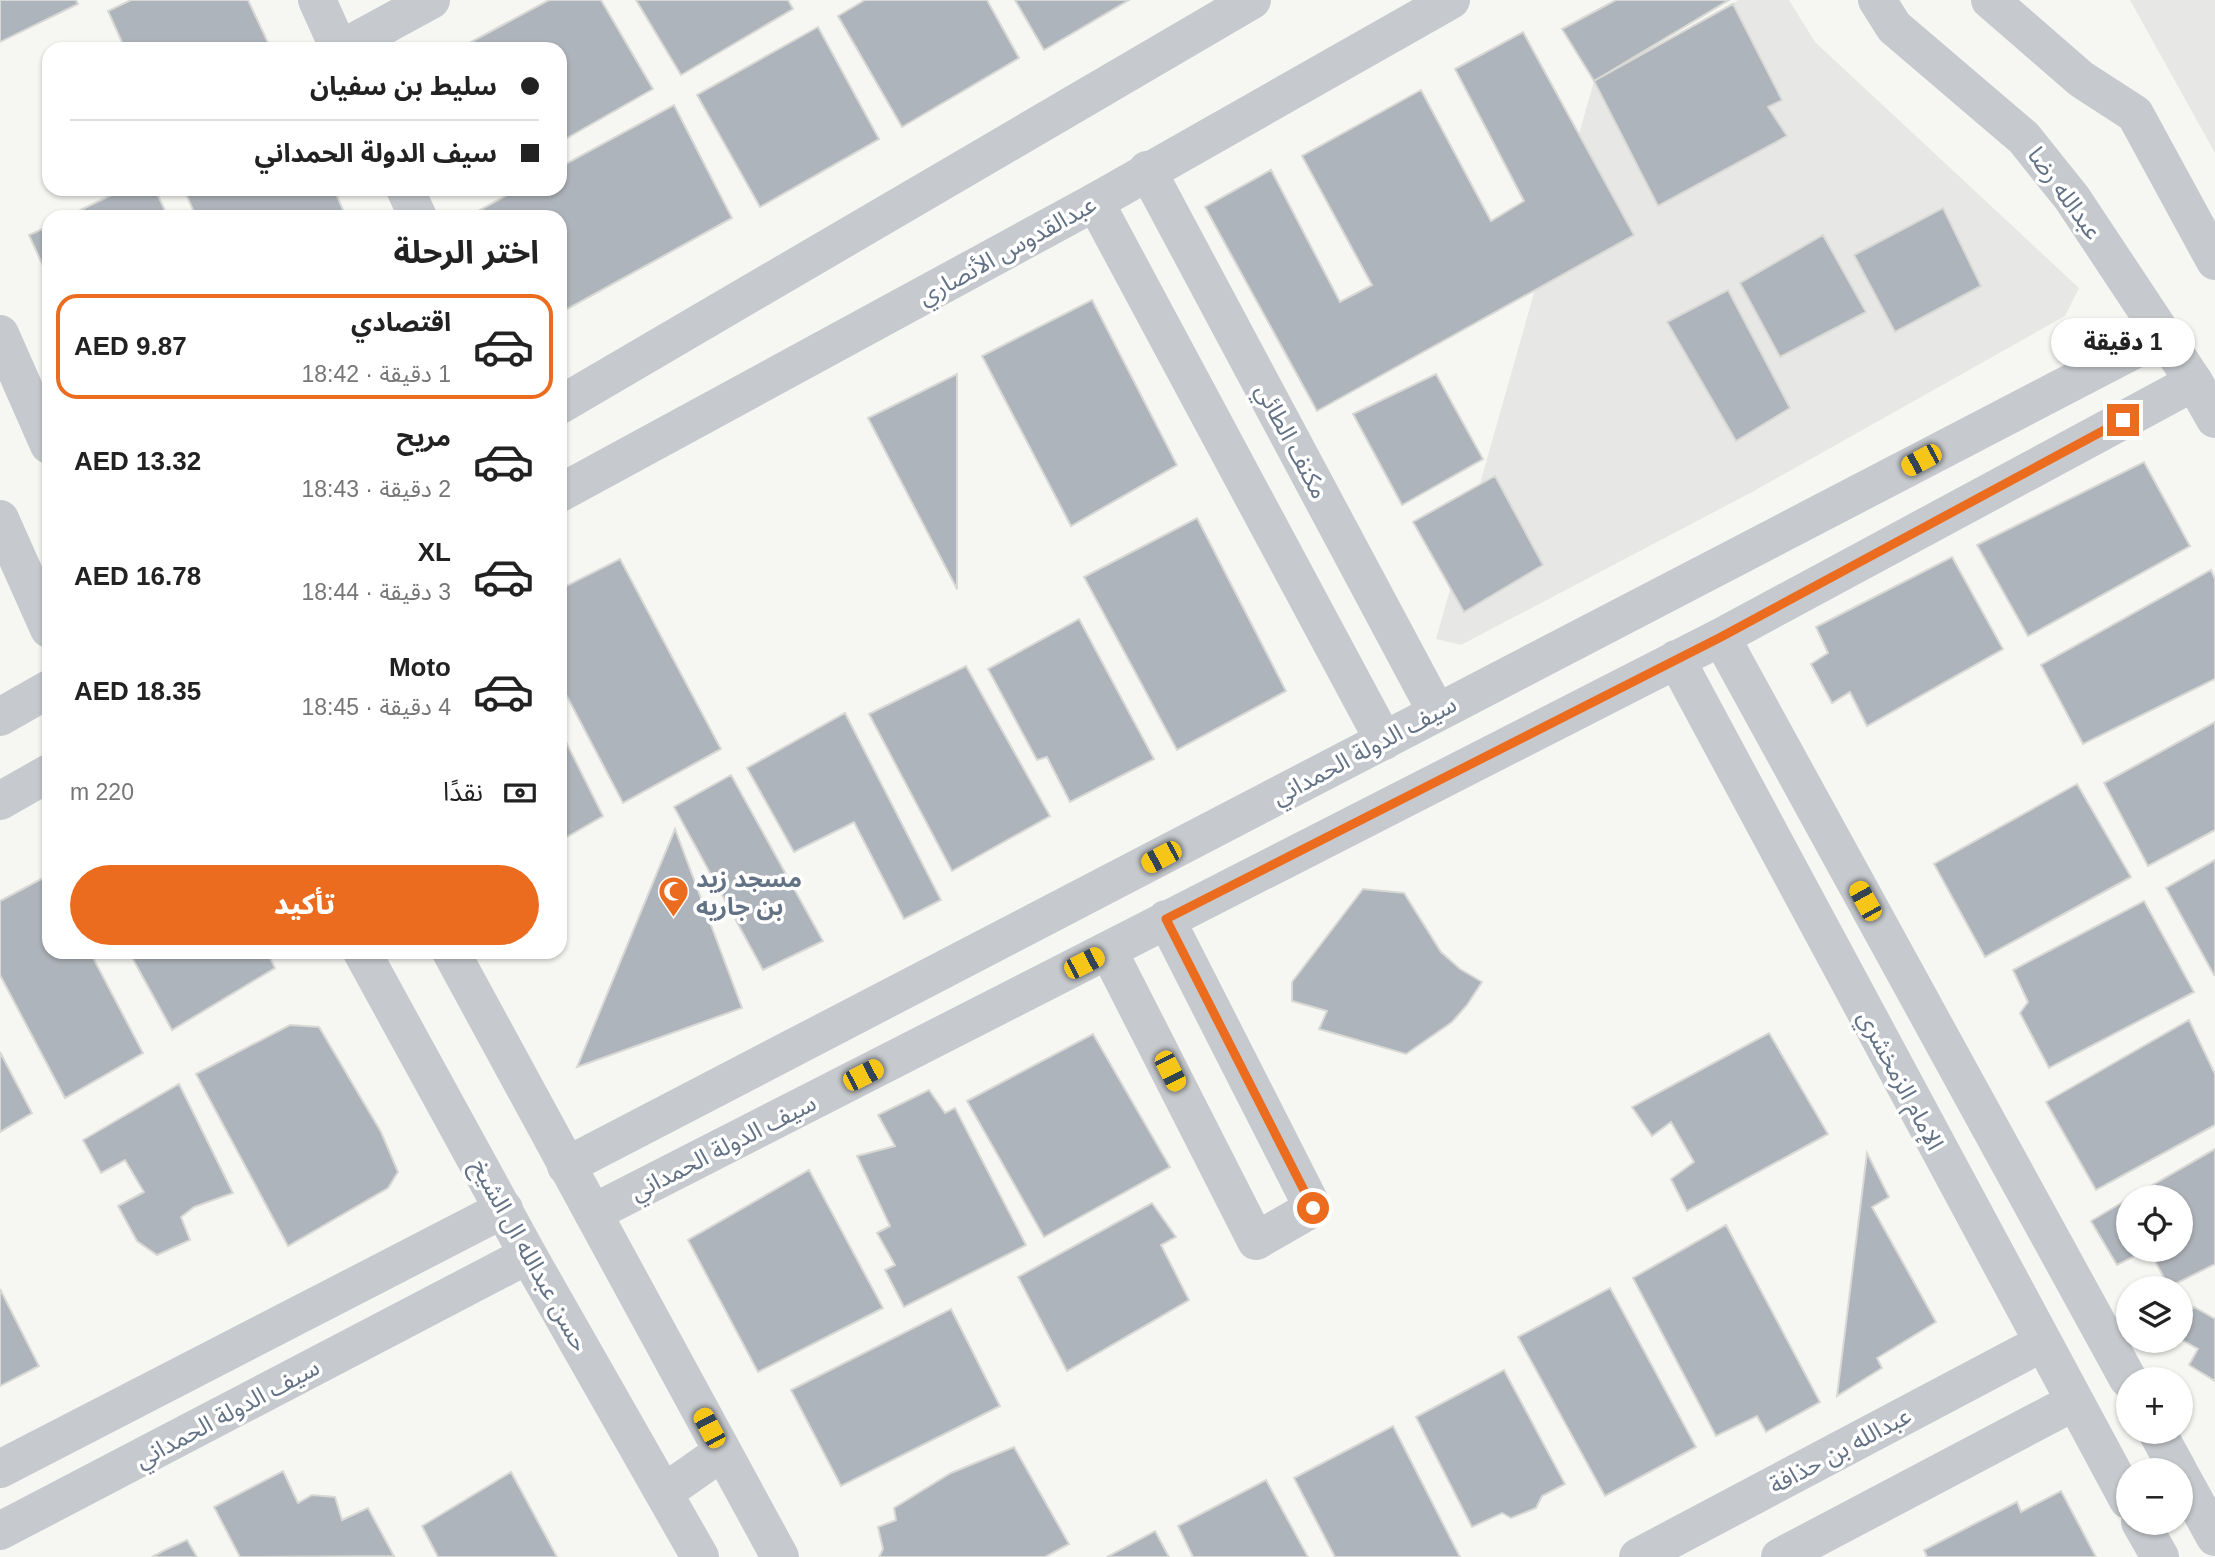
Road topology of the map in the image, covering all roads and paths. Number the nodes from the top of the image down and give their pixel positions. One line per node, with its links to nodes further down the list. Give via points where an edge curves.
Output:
1 (317, 0): 7 (street)
2 (430, 0): 8 (street)
3 (1252, 0): 15 (street)
4 (1451, 0): 9 (street, عبدالقدوس الأنصاري)
5 (1877, 0): 13 (street, عبدالله رضا, via 1894,27 2024,138 2071,198)
6 (1990, 0): 11 (street, via 2081,79 2135,114)
7 (337, 42)
8 (353, 42)
9 (1147, 170): 10 (street, عبدالقدوس الأنصاري); 24 (street, مكنف الطائي)
10 (1095, 202): 18 (street, عبدالقدوس الأنصاري); 26 (street)
11 (2215, 261)
12 (0, 334): 17 (street)
13 (2163, 335): 14 (street, عبدالله رضا); 24 (street, سيف الدولة الحمداني)
14 (2194, 382): 16 (street, عبدالله رضا); 21 (street, سيف الدولة الحمداني)
15 (567, 401)
16 (2215, 419)
17 (42, 429)
18 (567, 489)
19 (0, 519): 20 (street)
20 (42, 613)
21 (1721, 637): 22 (street, سيف الدولة الحمداني); 38 (street)
22 (1676, 659): 29 (street, سيف الدولة الحمداني); 37 (street, الإمام الزمخشري)
23 (42, 693): 25 (street)
24 (1436, 711): 26 (street, سيف الدولة الحمداني)
25 (0, 717)
26 (1384, 741): 33 (street, سيف الدولة الحمداني)
27 (42, 777): 28 (street)
28 (0, 801)
29 (1166, 919): 30 (street, سيف الدولة الحمداني); 30 (street, via 1313,1208 1256,1241)
30 (1108, 950): 35 (street, سيف الدولة الحمداني)
31 (366, 959): 34 (street, حسن عبدالله ال الشيخ)
32 (455, 959): 33 (street)
33 (566, 1166): 35 (street)
34 (504, 1209): 36 (street, حسن عبدالله ال الشيخ); 41 (street)
35 (593, 1213): 40 (street)
36 (528, 1255): 43 (street, حسن عبدالله ال الشيخ); 45 (street, سيف الدولة الحمداني)
37 (2042, 1343): 39 (street, الإمام الزمخشري); 52 (street, عبدالله بن حذافة)
38 (2121, 1367)
39 (2074, 1402): 42 (street, الإمام الزمخشري); 53 (street)
40 (722, 1452): 43 (street); 51 (street)
41 (0, 1469)
42 (2116, 1478)
43 (665, 1492): 50 (street, حسن عبدالله ال الشيخ)
44 (2193, 1497): 47 (street)
45 (0, 1531)
46 (2147, 1535): 54 (street)
47 (2215, 1537)
48 (0, 1538): 49 (street)
49 (9, 1557)
50 (700, 1557)
51 (779, 1557)
52 (1638, 1557)
53 (1780, 1557)
54 (2160, 1557)

